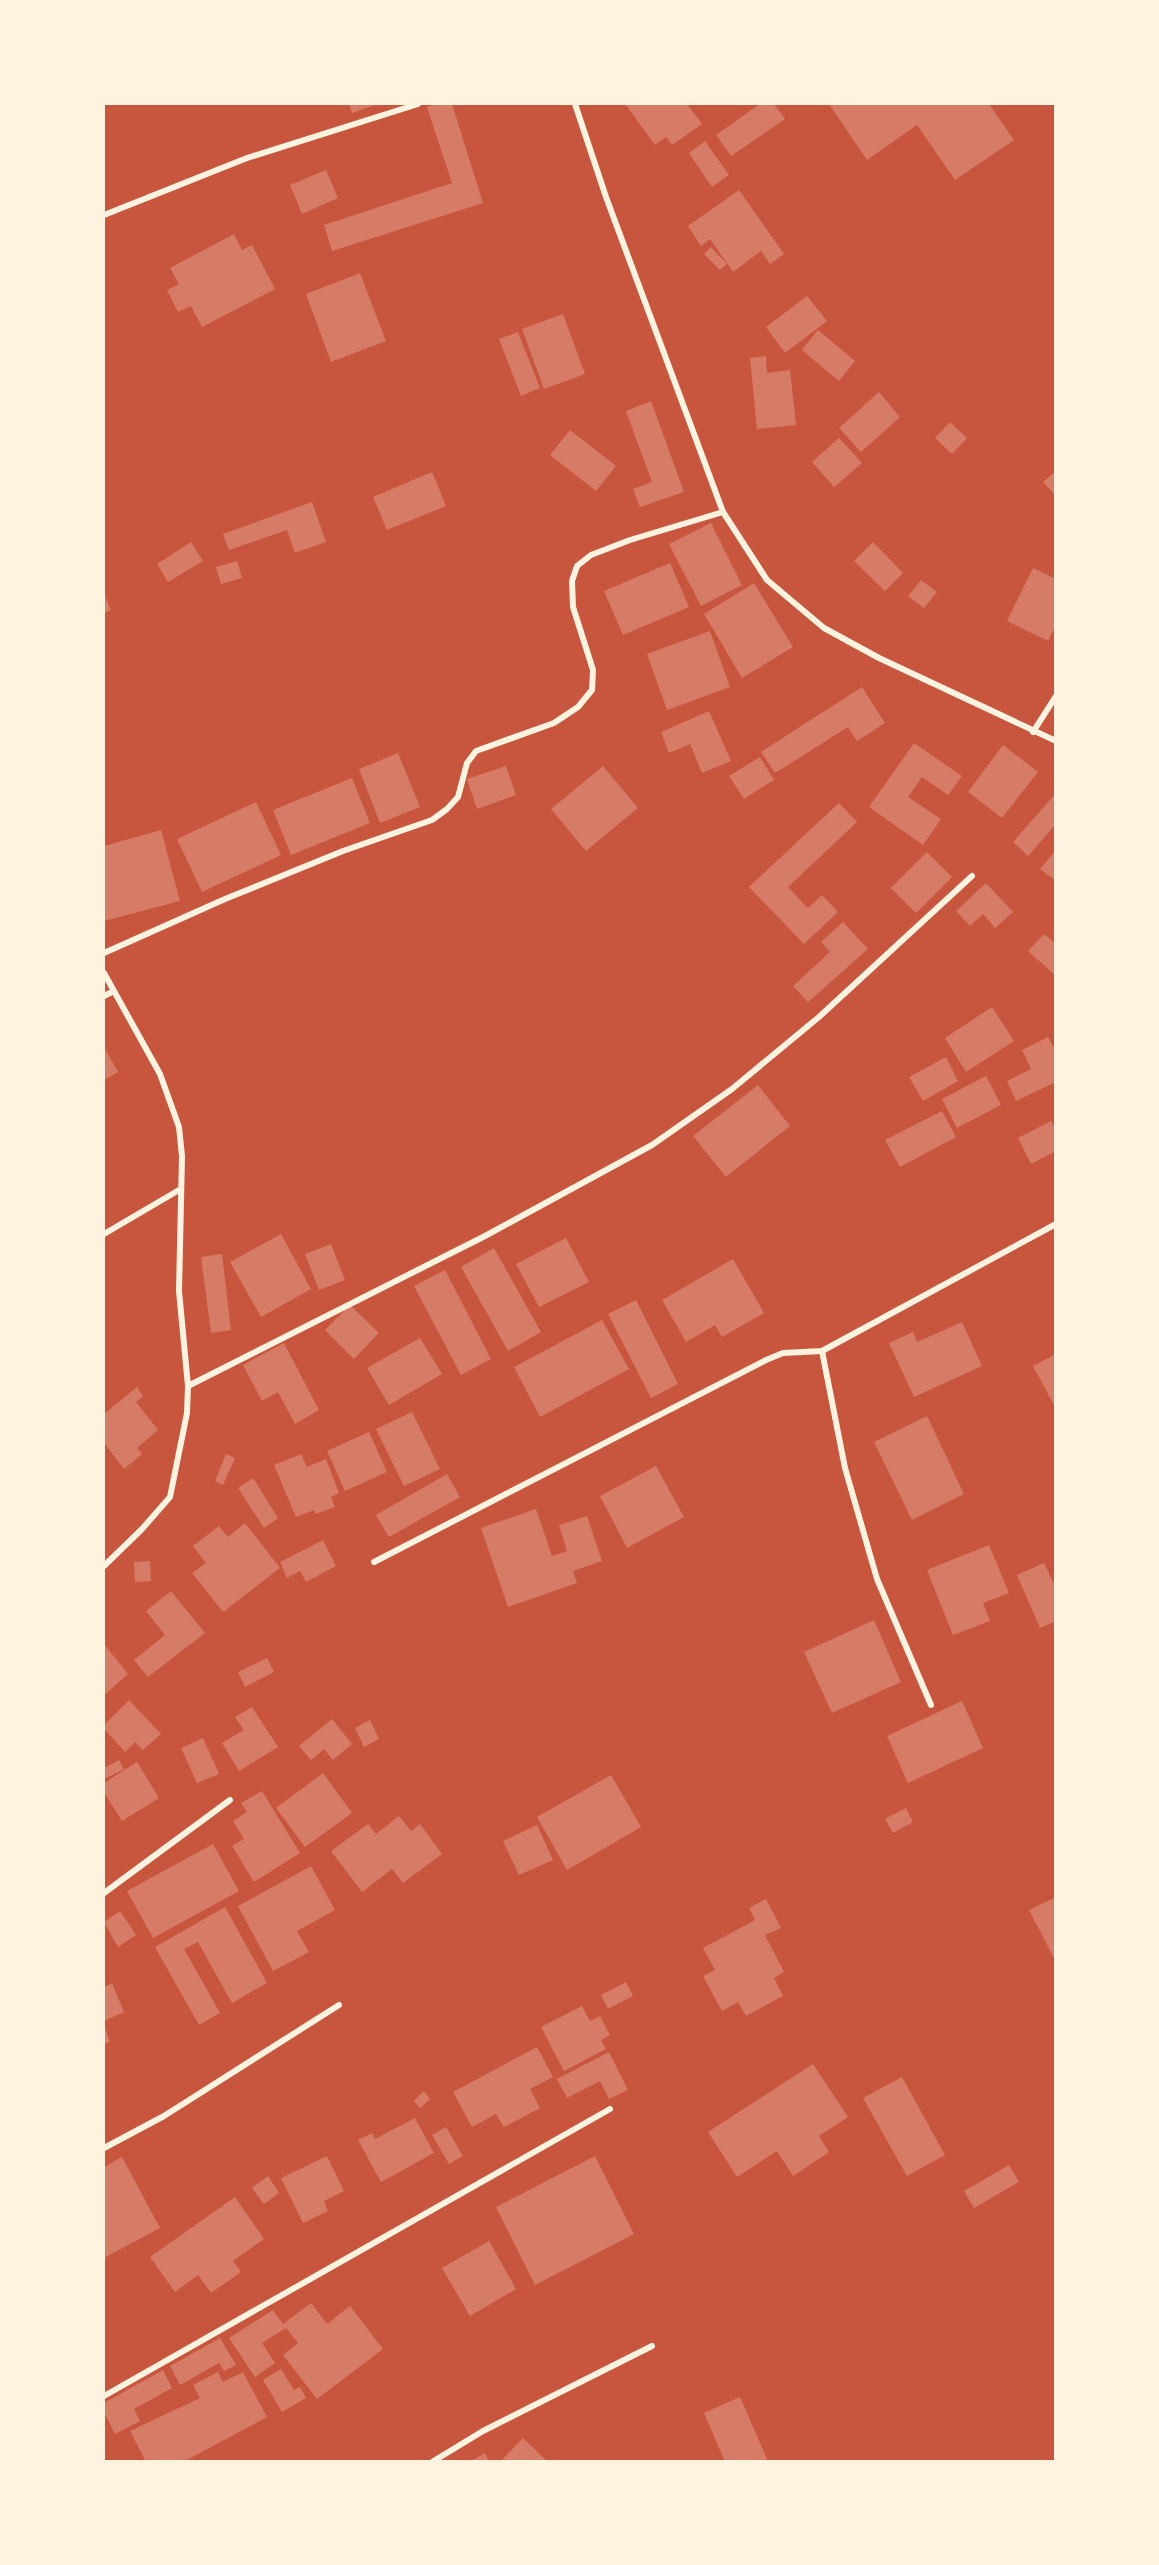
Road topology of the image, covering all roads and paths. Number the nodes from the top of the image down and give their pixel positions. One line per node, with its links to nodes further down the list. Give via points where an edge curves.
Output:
1 (418, 104): 3 (street, via 247,158)
2 (575, 104): 4 (street)
3 (104, 215)
4 (723, 512): 6 (street, via 767,580 824,628); 9 (street, via 630,540 591,555 577,566 572,581 573,607 593,670 592,690 578,707 554,723 476,751 467,763 458,796 432,820 225,899)
5 (1056, 696): 6 (street)
6 (1033, 732): 7 (street)
7 (1056, 741)
8 (972, 876): 17 (street, via 819,1017 732,1089 652,1145 485,1236)
9 (104, 953)
10 (104, 972): 11 (street)
11 (114, 991): 12 (street); 13 (street, via 160,1074 179,1127)
12 (104, 996)
13 (179, 1190): 15 (street); 17 (street, via 178,1291)
14 (1056, 1224): 16 (street)
15 (104, 1234)
16 (822, 1352): 18 (street, via 783,1353 766,1360); 20 (street, via 845,1468 877,1579)
17 (188, 1386): 19 (street, via 187,1413 170,1497)
18 (374, 1562)
19 (104, 1566)
20 (931, 1705)
21 (230, 1800): 22 (street)
22 (104, 1893)
23 (339, 2005): 25 (street, via 164,2116)
24 (610, 2109): 27 (street)
25 (104, 2148)
26 (652, 2346): 28 (street, via 483,2431)
27 (104, 2396)
28 (432, 2462)

